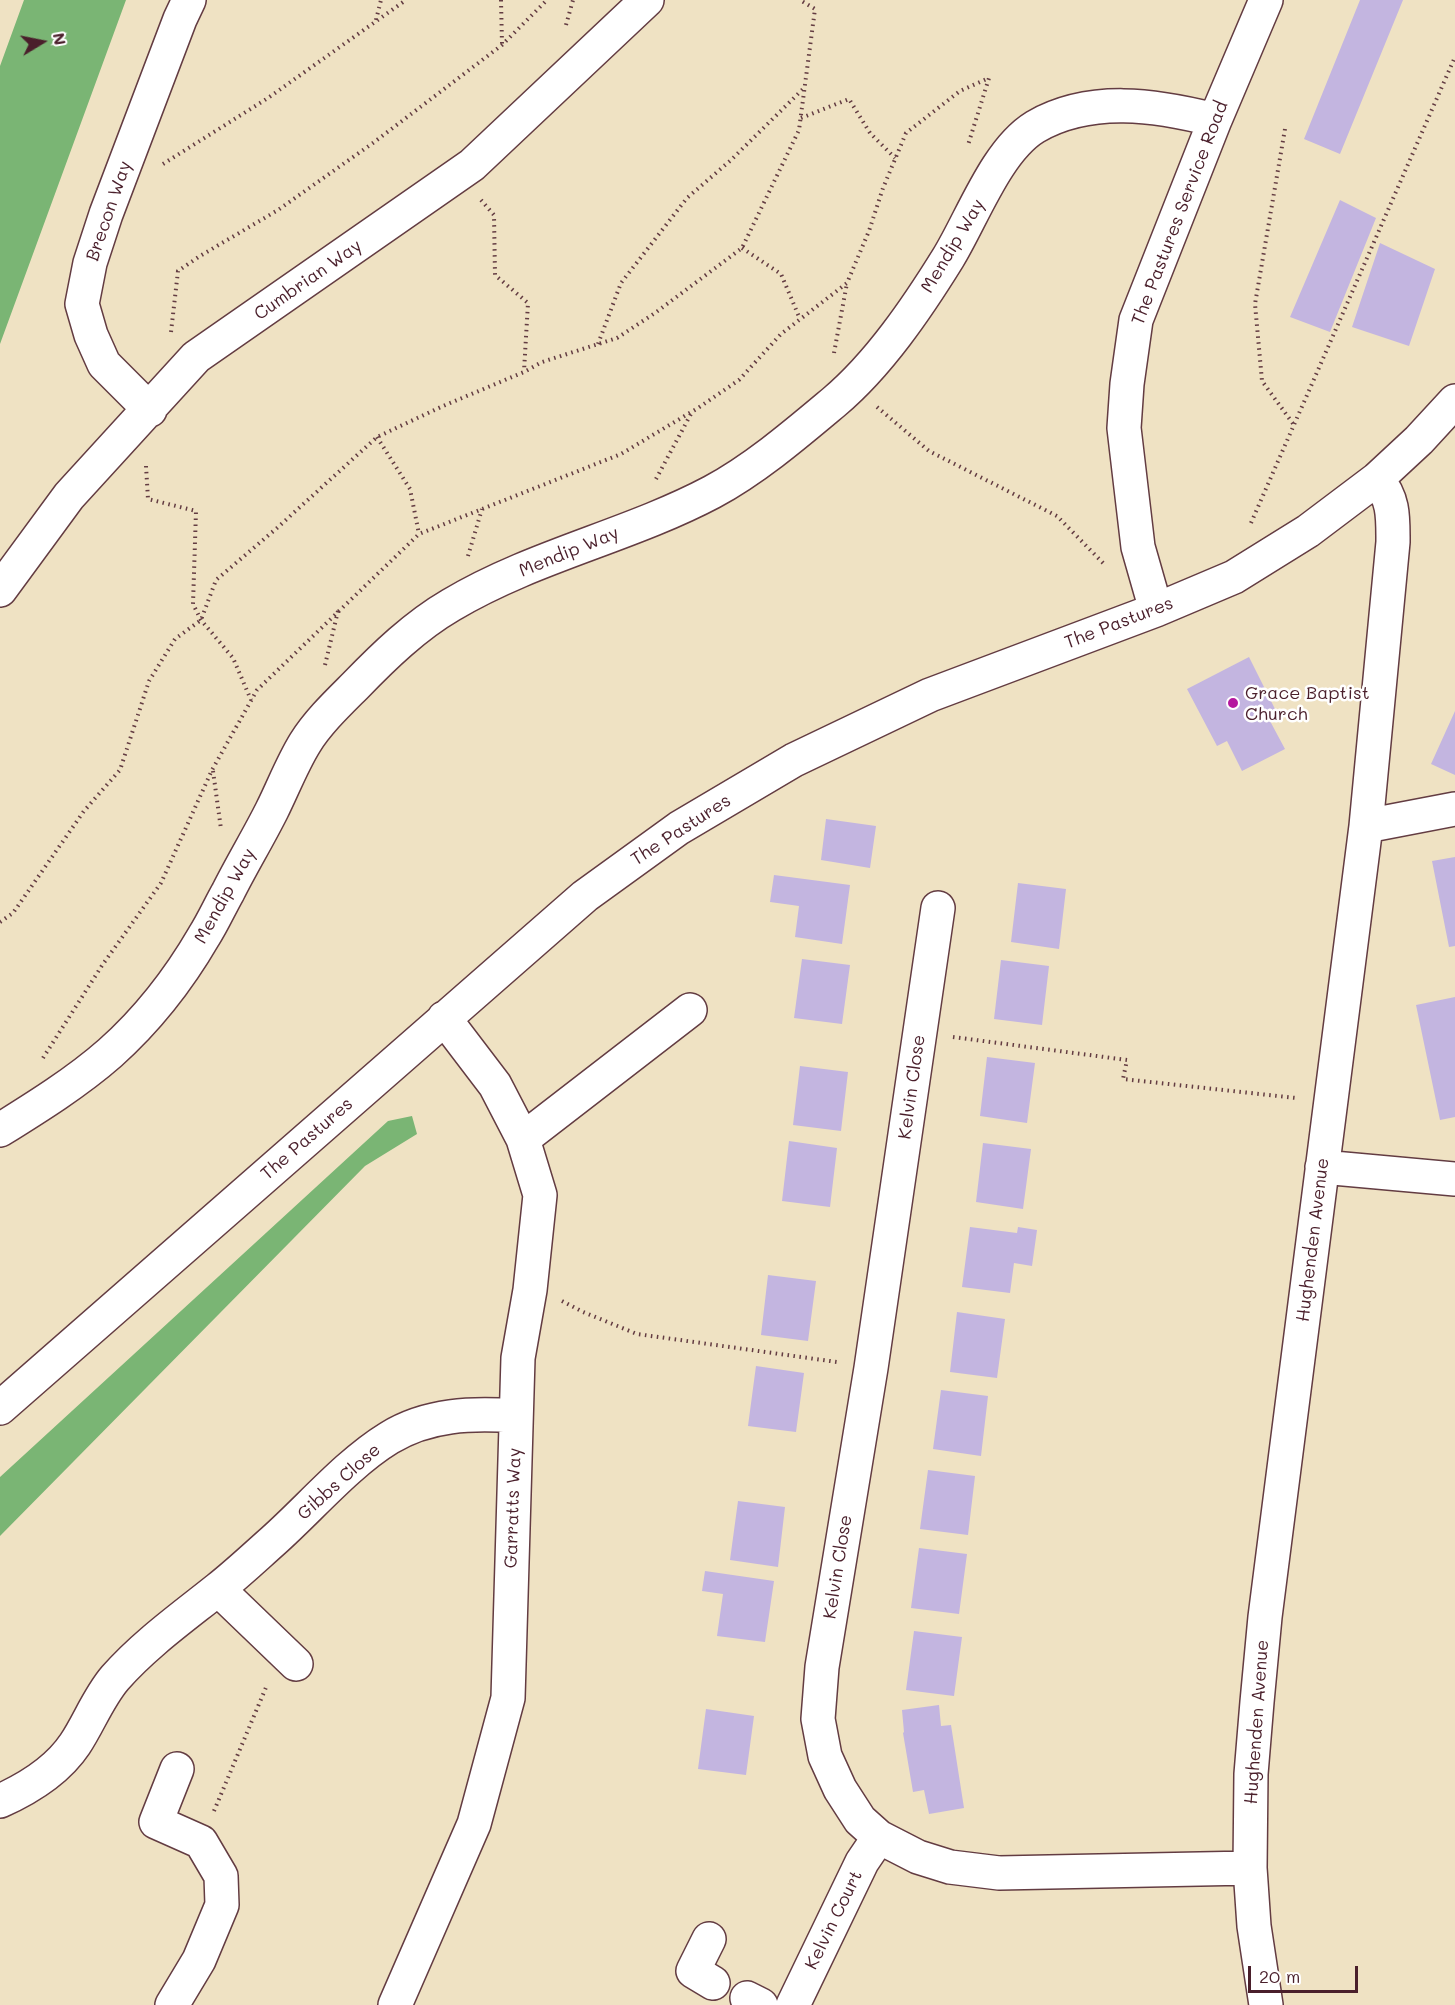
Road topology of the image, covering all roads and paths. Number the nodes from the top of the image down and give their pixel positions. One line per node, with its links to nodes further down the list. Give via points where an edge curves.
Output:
1 (189, 0): 29 (street, Brecon Way, via 106,214 82,304 104,364)
2 (381, 0): 9 (path)
3 (406, 0): 9 (path)
4 (501, 0): 10 (path)
5 (547, 0): 10 (path)
6 (647, 0): 19 (street, Cumbrian Way)
7 (800, 0): 12 (path, via 815,9)
8 (1266, 0): 14 (street, The Pastures Service Road)
9 (376, 21): 18 (path, via 268,98)
10 (502, 45): 24 (path, via 278,210 178,271 171,338)
11 (1455, 57): 31 (path)
12 (805, 87): 13 (path); 23 (path, via 687,198 621,283)
13 (801, 118): 17 (path, via 849,99 870,133); 20 (path, via 799,130)
14 (1215, 120): 26 (street, Mendip Way, via 1139,105 1100,106 1063,114 1033,128 1009,149 949,258); 40 (street, The Pastures Service Road, via 1136,320 1127,384 1124,428 1130,489 1138,547)
15 (1285, 129): 31 (path, via 1255,304 1262,381)
16 (967, 146): 17 (path, via 989,78 960,91 906,133)
17 (895, 158): 21 (path)
18 (159, 167)
19 (463, 171): 24 (street, Cumbrian Way); 25 (path, via 494,215 495,275 528,303)
20 (742, 248): 22 (path, via 781,274); 23 (path, via 655,313 617,338)
21 (847, 283): 22 (path); 27 (path, via 827,390)
22 (800, 319): 30 (path, via 739,380)
23 (598, 344): 25 (path)
24 (196, 357): 29 (street, Cumbrian Way)
25 (524, 372): 32 (path)
26 (859, 379): 27 (street, Mendip Way); 37 (path, via 880,411 929,452 1057,516)
27 (836, 401): 35 (street, Mendip Way, via 756,464 714,491)
28 (1455, 401): 33 (street, The Pastures)
29 (150, 410): 39 (street, Cumbrian Way, via 69,496)
30 (692, 411): 35 (path, via 643,503); 36 (path, via 621,454)
31 (1294, 425): 38 (path, via 1246,535)
32 (377, 437): 36 (path, via 410,489); 41 (path, via 216,580)
33 (1377, 479): 38 (street, The Pastures, via 1308,531); 44 (street, Hughenden Avenue, via 1388,492 1393,543)
34 (148, 498): 41 (path, via 196,511 193,604)
35 (648, 521): 50 (street, Mendip Way, via 561,554 455,603 392,649 306,741 205,935 178,976 146,1018 108,1055)
36 (419, 534): 42 (path)
37 (1111, 571)
38 (1243, 571): 40 (street, The Pastures)
39 (0, 590)
40 (1156, 610): 48 (street, The Pastures, via 930,695 794,760 679,828 595,889)
41 (201, 620): 42 (path, via 232,658); 46 (path, via 175,639 149,681 120,770 84,811 13,913)
42 (251, 700): 50 (path, via 212,770 161,883 103,964 43,1059)
43 (1455, 810): 44 (street)
44 (1366, 826): 51 (street, Hughenden Avenue)
45 (938, 908): 49 (street, Kelvin Close)
46 (0, 922)
47 (690, 1010): 53 (street)
48 (444, 1018): 53 (street, Garratts Way, via 495,1085); 58 (street, The Pastures)
49 (920, 1032): 51 (path, via 1127,1060 1124,1079); 64 (street, Kelvin Close, via 822,1667 818,1719 825,1756 840,1789 860,1820)
50 (62, 1090): 52 (street, Mendip Way)
51 (1332, 1101): 54 (street, Hughenden Avenue)
52 (0, 1130)
53 (523, 1139): 59 (street, Garratts Way, via 540,1195 518,1358)
54 (1322, 1167): 55 (street); 66 (street, Hughenden Avenue, via 1265,1617 1251,1773)
55 (1455, 1179)
56 (583, 1312): 57 (path, via 637,1334)
57 (834, 1362)
58 (0, 1408)
59 (516, 1416): 60 (street, Gibbs Close, via 450,1416 389,1438); 70 (street, Garratts Way, via 508,1698 474,1824)
60 (218, 1589): 61 (street); 63 (street, Gibbs Close, via 114,1678 75,1745 52,1770 28,1788)
61 (289, 1656): 65 (path)
62 (177, 1769): 65 (street, via 156,1822)
63 (0, 1801)
64 (879, 1837): 66 (street, Kelvin Close, via 918,1857 950,1867 999,1873); 71 (street, Kelvin Court, via 862,1862)
65 (201, 1842): 69 (street, via 221,1876 222,1905 199,1960)
66 (1250, 1868): 72 (street, Hughenden Avenue)
67 (709, 1939): 68 (street, via 693,1971)
68 (713, 1983)
69 (172, 2005)
70 (395, 2005)
71 (793, 2005)
72 (1266, 2005)

